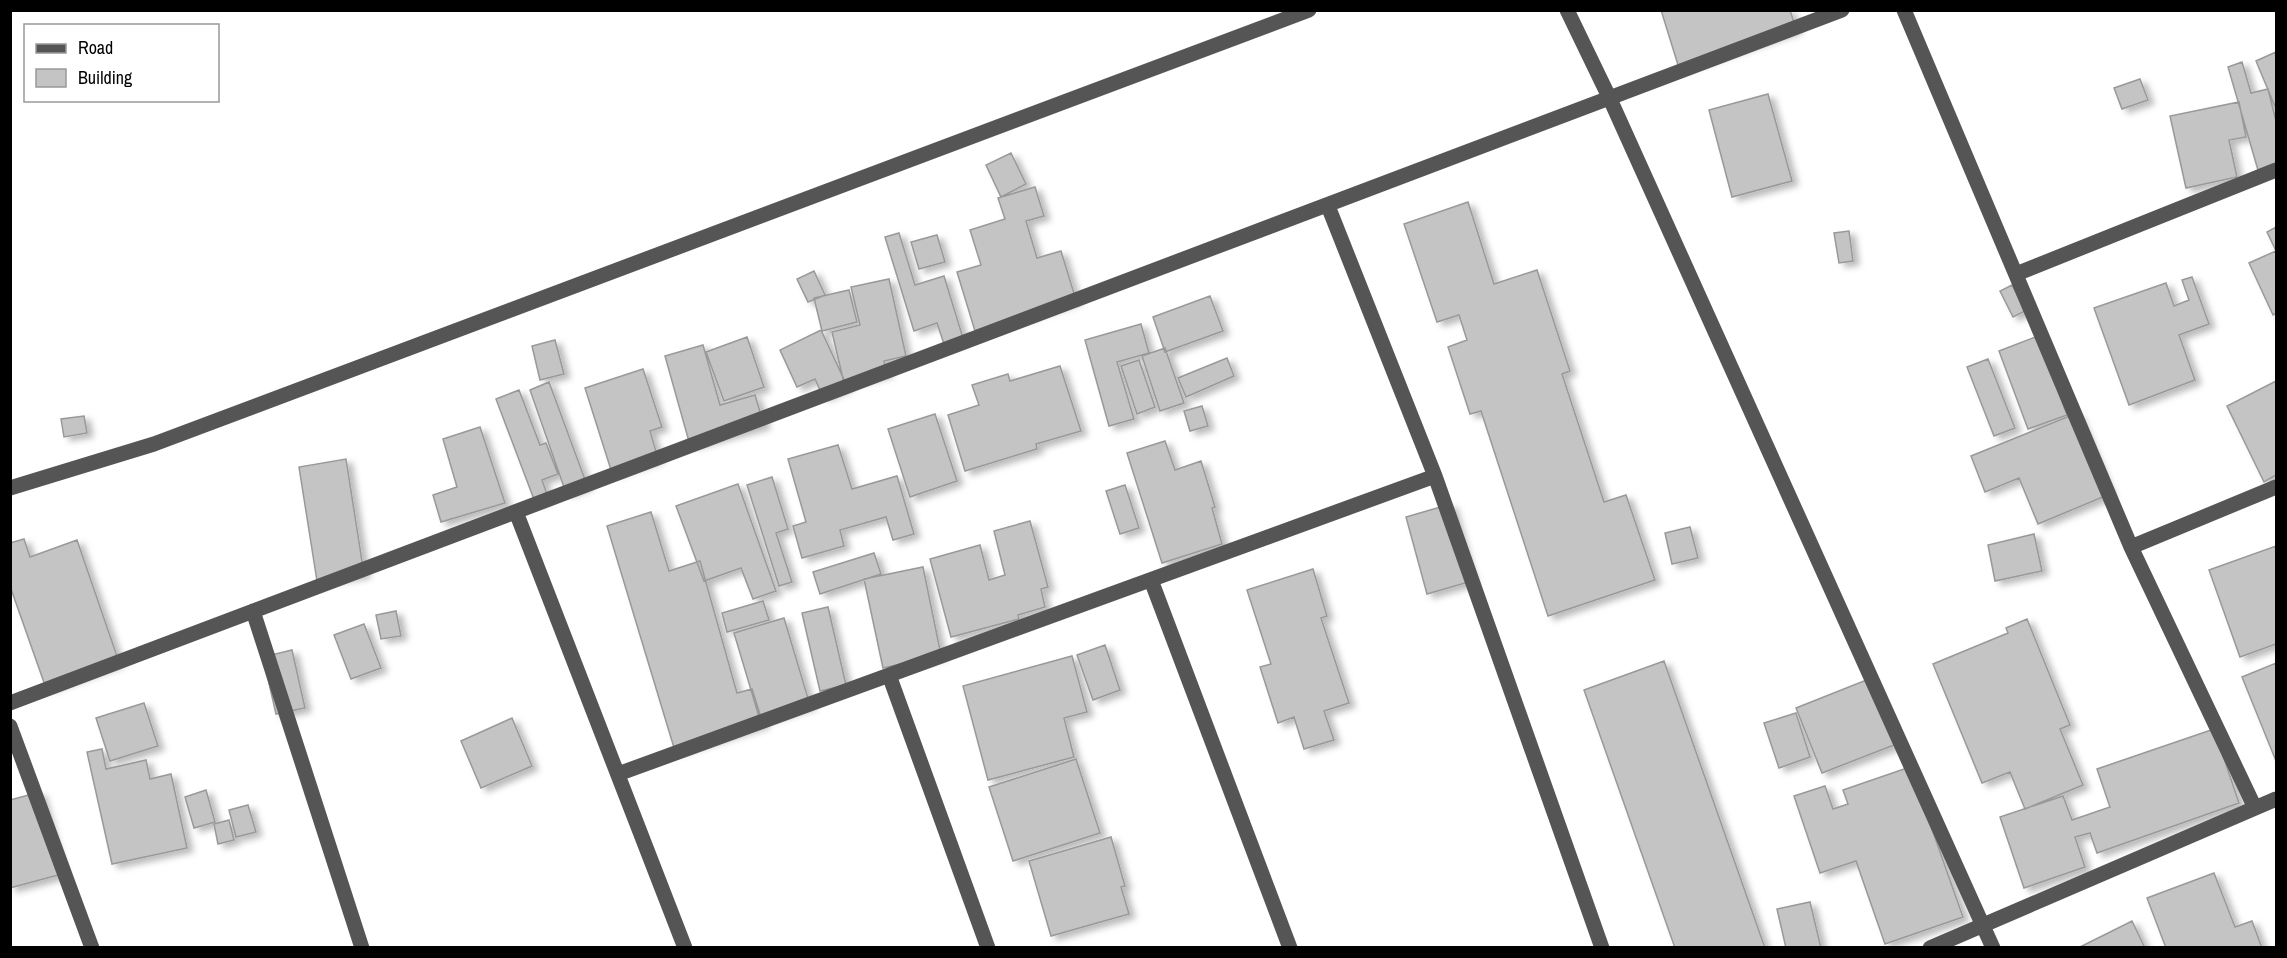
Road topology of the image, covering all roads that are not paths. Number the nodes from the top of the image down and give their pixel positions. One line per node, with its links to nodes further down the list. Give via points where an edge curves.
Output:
1 (1309, 10): 11 (street, via 154,444)
2 (1567, 10): 5 (street)
3 (1842, 10): 5 (street)
4 (1904, 10): 8 (street)
5 (1610, 99): 7 (street); 22 (street)
6 (2277, 170): 8 (street)
7 (1328, 206): 9 (street); 12 (street)
8 (2016, 274): 13 (street)
9 (1434, 476): 14 (street); 28 (street)
10 (2277, 487): 13 (street)
11 (10, 488)
12 (516, 512): 15 (street); 19 (street)
13 (2131, 548): 21 (street)
14 (1151, 580): 16 (street); 27 (street)
15 (253, 611): 17 (street); 24 (street)
16 (889, 675): 19 (street); 26 (street)
17 (10, 703)
18 (10, 726): 23 (street)
19 (618, 774): 25 (street)
20 (2277, 799): 21 (street)
21 (2255, 808): 22 (street)
22 (1983, 924): 29 (street); 30 (street)
23 (92, 948)
24 (362, 948)
25 (686, 948)
26 (988, 948)
27 (1290, 948)
28 (1602, 948)
29 (1930, 948)
30 (1993, 948)

